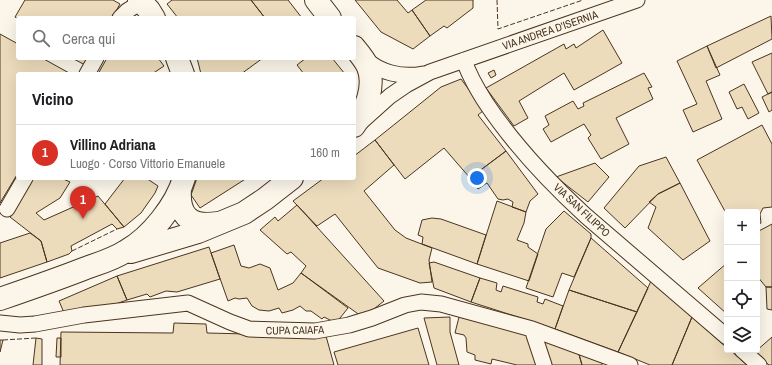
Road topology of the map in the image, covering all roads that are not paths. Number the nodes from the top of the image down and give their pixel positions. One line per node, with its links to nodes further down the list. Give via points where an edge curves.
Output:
1 (316, 0): 5 (street)
2 (637, 0): 9 (street, VIA ANDREA D'ISERNIA)
3 (145, 7): 4 (street, via 127,11)
4 (122, 16)
5 (328, 16)
6 (358, 52): 12 (street, via 373,65 392,73 408,75); 13 (street, via 369,71 370,89 364,110)
7 (95, 60): 10 (street)
8 (178, 60): 11 (street)
9 (464, 60): 12 (street, VIA ANDREA D'ISERNIA); 24 (street, VIA SAN FILIPPO, via 469,75 496,118 546,177 586,216)
10 (87, 72)
11 (182, 72)
12 (430, 72): 14 (street, via 390,96)
13 (356, 124)
14 (356, 125)
15 (24, 180): 18 (street)
16 (289, 180): 19 (street, via 254,207)
17 (182, 184): 19 (street, via 180,206 186,215 191,220 204,224); 20 (street, via 166,212 150,232 127,251)
18 (7, 209)
19 (220, 223): 20 (street)
20 (112, 258): 21 (street)
21 (0, 299)
22 (0, 322): 23 (street, CUPA CAIAFA, via 35,324 84,314 188,303 249,329 315,331 349,325 405,305 422,302 441,304)
23 (532, 329): 26 (street); 27 (street, CUPA CAIAFA)
24 (724, 334)
25 (746, 353): 28 (street)
26 (544, 365)
27 (630, 365)
28 (760, 365)

